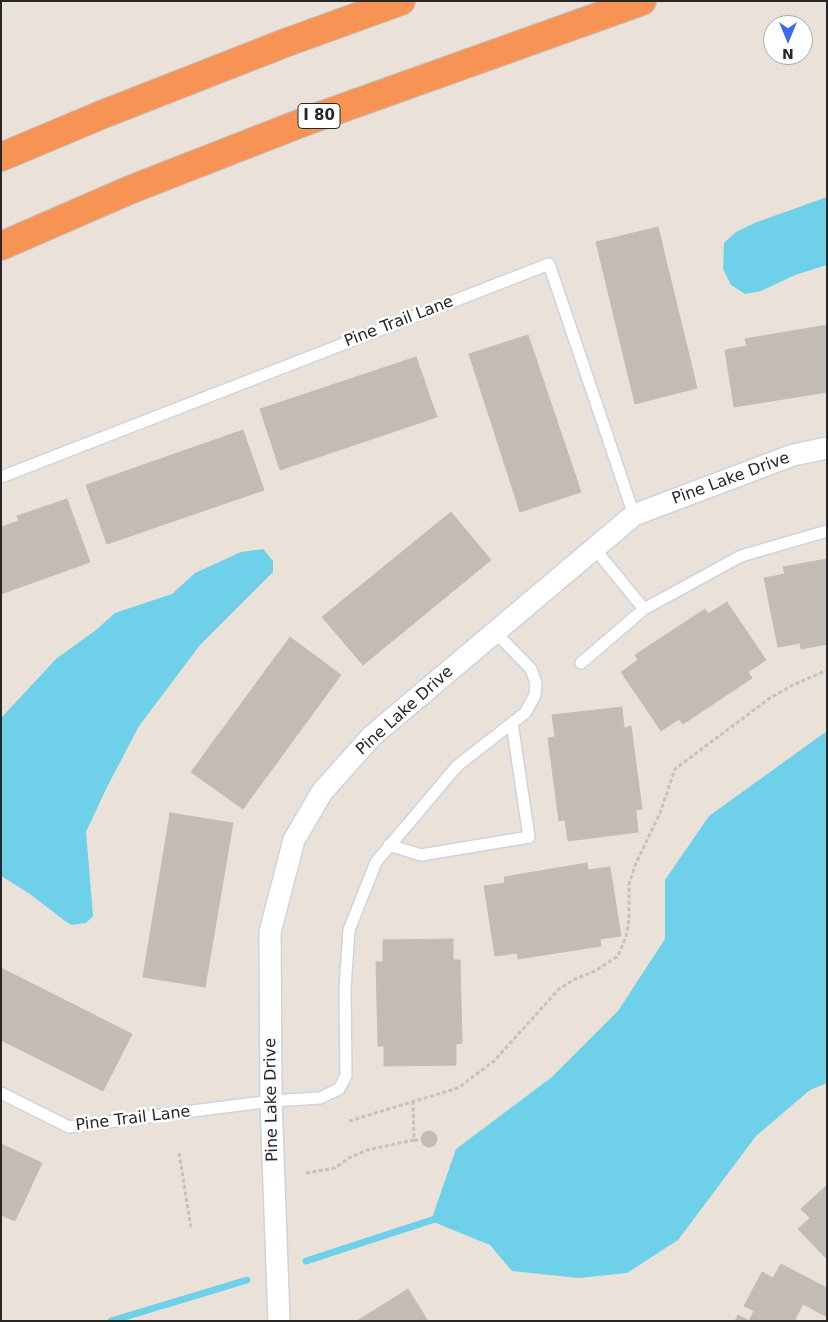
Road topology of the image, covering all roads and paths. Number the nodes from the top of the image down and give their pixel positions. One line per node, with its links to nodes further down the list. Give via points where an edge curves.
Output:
1 (401, 1): 3 (highway, via 110,111)
2 (642, 1): 4 (highway, I 80, via 300,123 132,189)
3 (1, 157)
4 (1, 246)
5 (827, 448): 7 (street, Pine Lake Drive, via 793,455)
6 (1, 477): 7 (lane, Pine Trail Lane, via 549,264)
7 (634, 515): 9 (street, Pine Lake Drive)
8 (827, 531): 10 (lane, via 741,556)
9 (594, 548): 10 (lane); 11 (street, Pine Lake Drive)
10 (644, 609): 12 (lane)
11 (496, 632): 14 (lane, Pine Trail Lane, via 530,669 536,683 535,695 525,713); 17 (street, Pine Lake Drive, via 372,736 322,792 294,840 270,932)
12 (581, 663)
13 (827, 670): 18 (path, via 770,698 675,769 629,884 629,920 618,956 559,989 511,1044 478,1075 458,1088)
14 (512, 723): 15 (lane, Pine Trail Lane, via 457,766); 15 (lane, via 529,837 421,854)
15 (389, 845): 17 (lane, Pine Trail Lane, via 376,862 349,930 345,989 346,1076 339,1089 320,1098)
16 (1, 1093): 17 (lane, Pine Trail Lane, via 69,1127)
17 (271, 1101): 25 (street, Pine Lake Drive)
18 (414, 1102): 19 (path); 20 (path)
19 (349, 1121)
20 (414, 1140): 21 (path); 23 (path, via 367,1150 335,1168)
21 (419, 1140)
22 (179, 1153): 24 (path)
23 (306, 1174)
24 (190, 1228)
25 (279, 1321)

